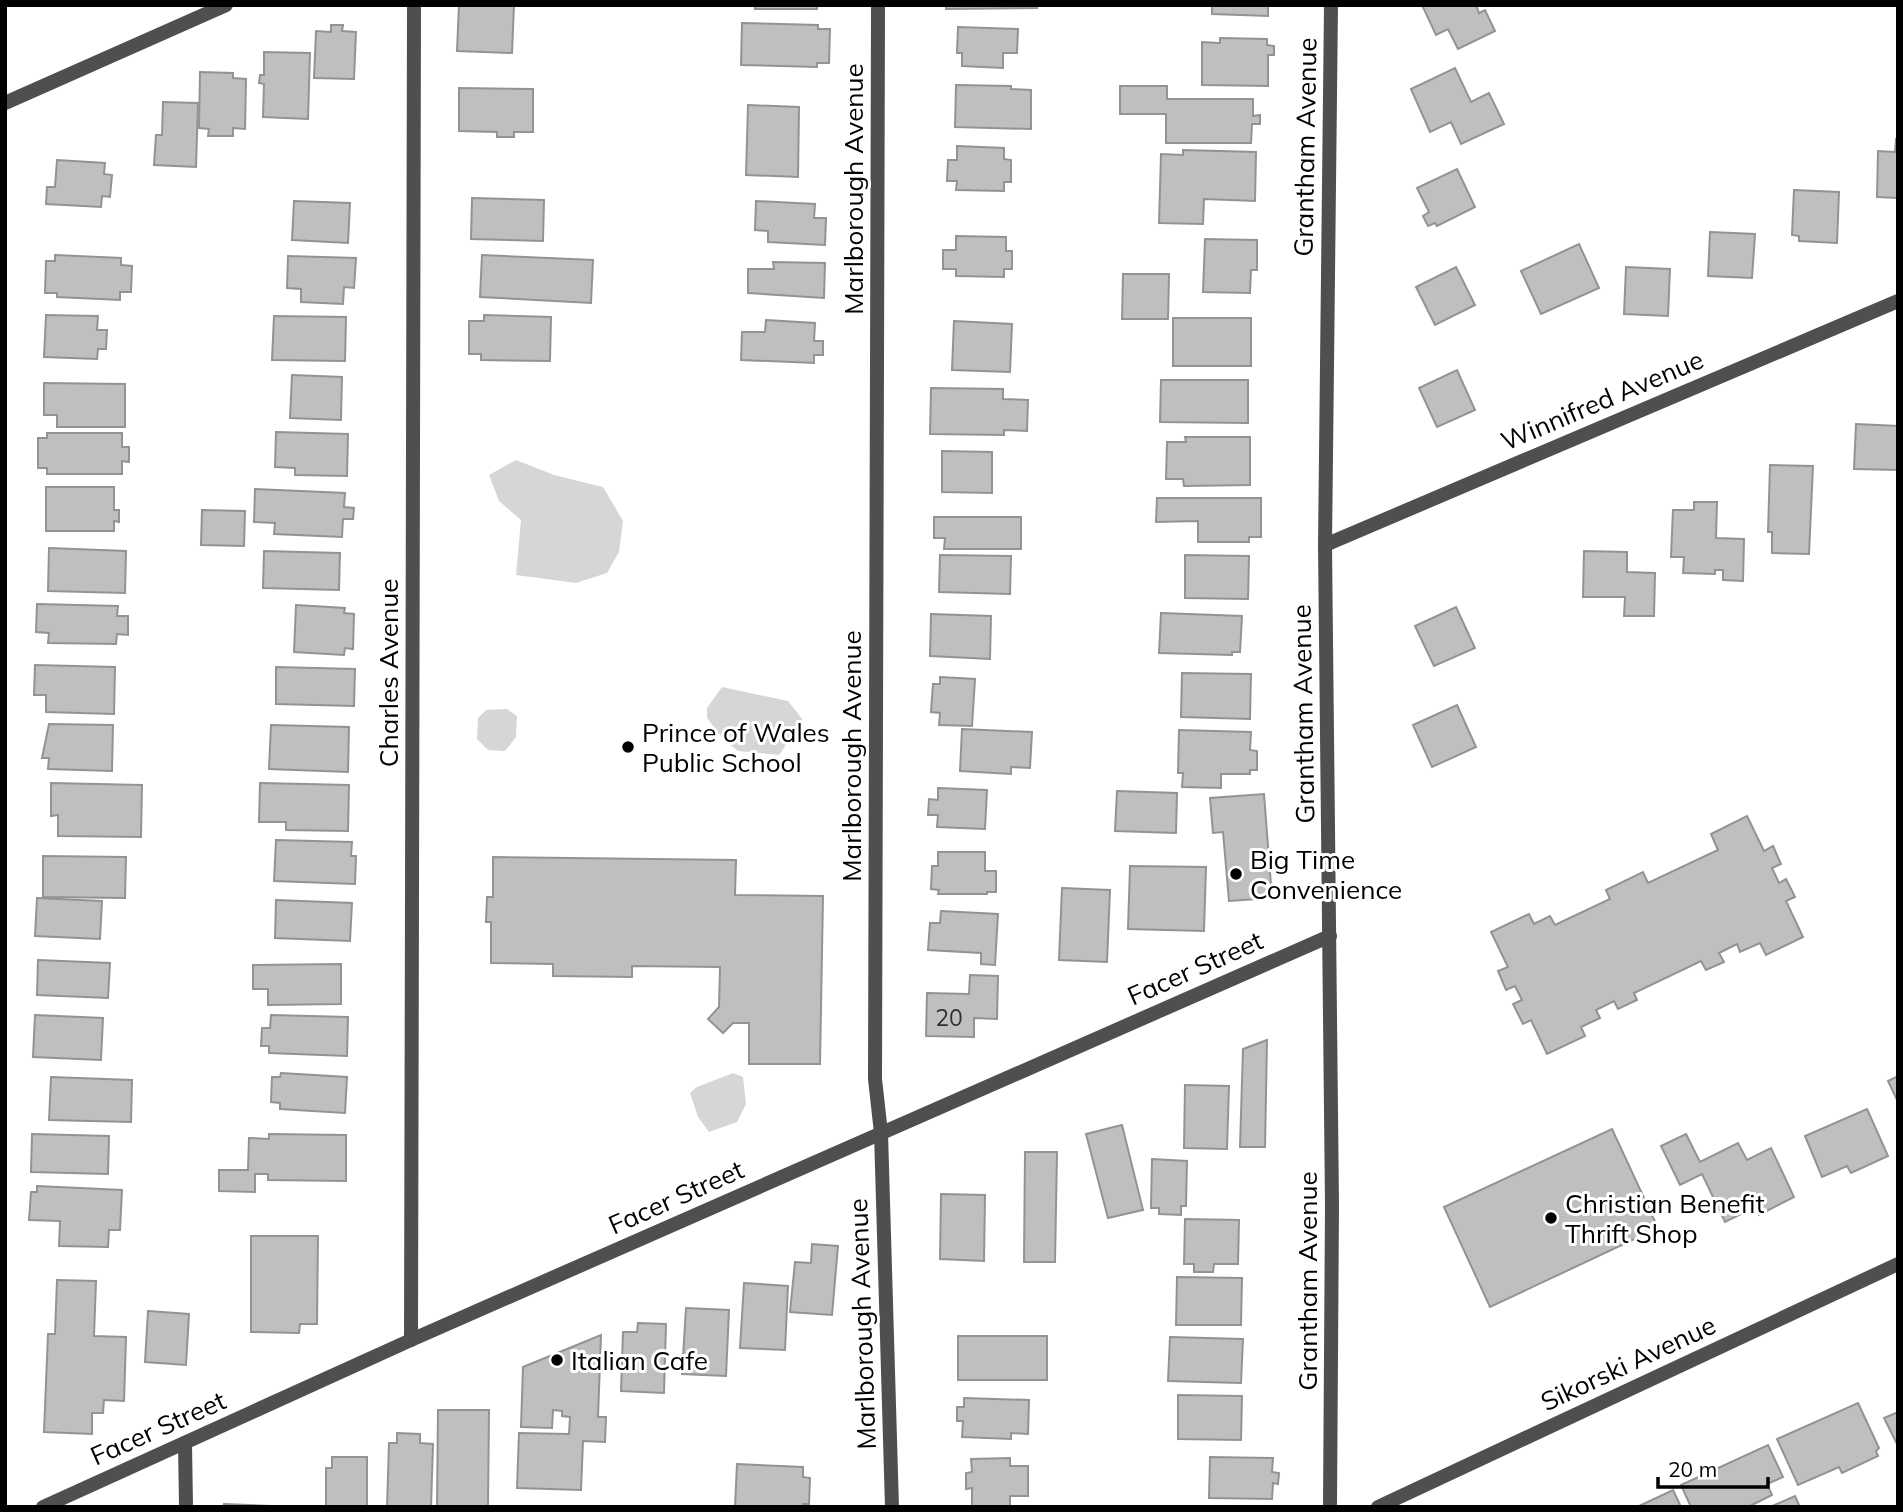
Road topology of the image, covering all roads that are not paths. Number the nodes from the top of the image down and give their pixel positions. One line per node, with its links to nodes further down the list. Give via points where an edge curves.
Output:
1 (226, 5): 5 (street)
2 (414, 5): 11 (street, Charles Avenue)
3 (878, 5): 9 (street, Marlborough Avenue, via 875,1079)
4 (1331, 5): 7 (street, Grantham Avenue)
5 (5, 103)
6 (1898, 301): 7 (street, Winnifred Avenue)
7 (1325, 545): 8 (street, Grantham Avenue)
8 (1330, 936): 9 (street, Facer Street); 16 (street, Grantham Avenue)
9 (881, 1133): 11 (street, Facer Street); 15 (street, Marlborough Avenue)
10 (1898, 1264): 17 (street, Sikorski Avenue)
11 (411, 1340): 12 (street, Facer Street)
12 (186, 1443): 13 (street, Facer Street); 14 (street)
13 (43, 1507)
14 (186, 1507)
15 (891, 1507)
16 (1330, 1507)
17 (1378, 1507)

